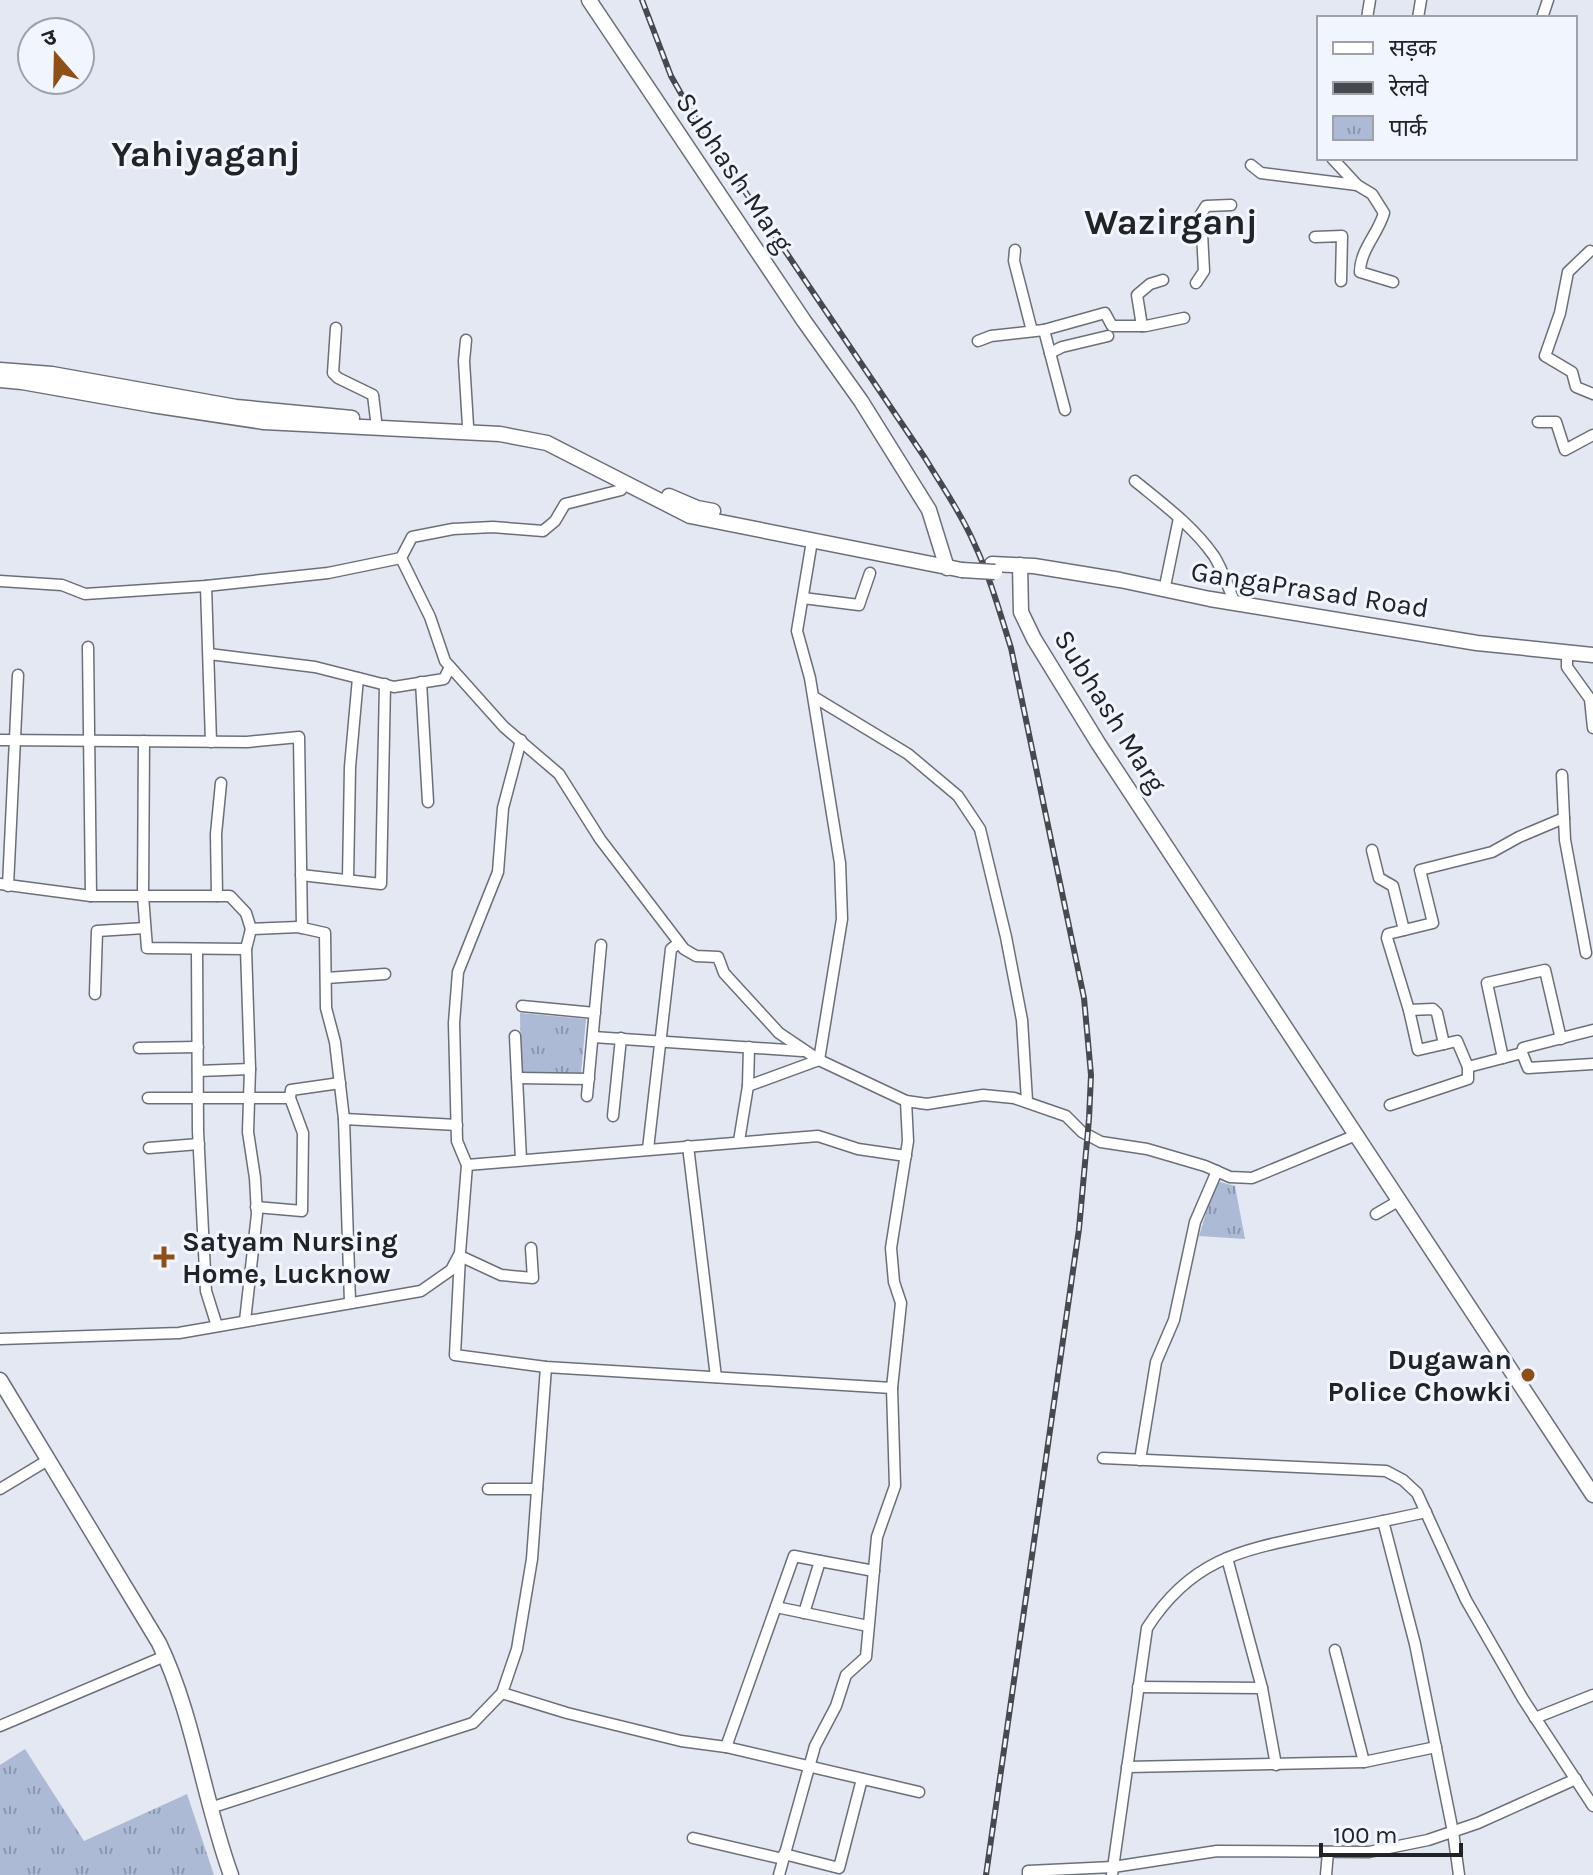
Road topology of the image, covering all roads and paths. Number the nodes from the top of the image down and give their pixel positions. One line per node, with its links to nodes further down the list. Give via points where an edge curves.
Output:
1 (589, 0): 37 (street, Subhash Marg, via 869,413 929,510)
2 (1334, 160): 4 (street)
3 (1251, 165): 4 (street, via 1261,173)
4 (1357, 185): 10 (street, via 1372,194 1384,213)
5 (1231, 205): 14 (street, via 1206,206 1201,214 1204,271)
6 (1315, 237): 9 (street, via 1342,236)
7 (1015, 250): 19 (street)
8 (1590, 251): 26 (street, via 1568,272 1545,356 1572,372 1576,387)
9 (1341, 253): 10 (street); 12 (street)
10 (1360, 258): 13 (street, via 1360,272)
11 (1163, 280): 16 (street, via 1137,295)
12 (1341, 281)
13 (1393, 282)
14 (1196, 283)
15 (1184, 318): 16 (street)
16 (1142, 326): 18 (street, via 1112,326 1105,313)
17 (336, 328): 28 (street, via 333,373 373,395)
18 (1044, 330): 19 (street); 23 (street)
19 (1032, 331): 22 (street)
20 (1108, 336): 23 (street)
21 (466, 340): 30 (street)
22 (978, 341)
23 (1050, 353): 27 (street)
24 (0, 370): 28 (street, via 52,374 236,407)
25 (0, 380): 33 (street, via 264,422 500,434 547,443)
26 (1593, 394)
27 (1065, 410)
28 (376, 420): 30 (street)
29 (1538, 422): 31 (street, via 1556,422 1565,450)
30 (468, 426): 37 (street, via 520,428 553,436 697,508)
31 (1593, 435)
32 (1135, 481): 34 (street)
33 (625, 483): 35 (street, via 690,516); 36 (street, via 621,490 565,504 543,531 453,529 412,537)
34 (1179, 518): 42 (street); 44 (street, via 1216,559)
35 (812, 541): 37 (street); 43 (street)
36 (401, 558): 41 (street, via 328,573); 49 (street)
37 (953, 565): 38 (street)
38 (1021, 568): 42 (street, GangaPrasad Road); 122 (street, Subhash Marg, via 1021,612 1034,639)
39 (870, 573): 43 (street, via 859,605)
40 (0, 581): 41 (street, via 62,585 85,594)
41 (206, 586): 47 (street)
42 (1164, 591): 44 (street, GangaPrasad Road)
43 (803, 598): 54 (street, via 797,631)
44 (1235, 603): 46 (street, GangaPrasad Road, via 1477,643)
45 (88, 647): 60 (street)
46 (1567, 652): 48 (street, GangaPrasad Road); 55 (street, via 1567,667)
47 (209, 654): 51 (street, via 315,667); 62 (street)
48 (1593, 655)
49 (450, 667): 52 (street, via 444,679); 59 (street)
50 (18, 675): 58 (street)
51 (358, 678): 53 (street); 69 (street)
52 (421, 682): 53 (street); 65 (street)
53 (385, 684): 69 (street, via 381,884)
54 (814, 697): 102 (street, via 840,863 842,919); 117 (street, via 908,754 958,796 980,829 1022,1020)
55 (1591, 699): 56 (street)
56 (1593, 728)
57 (0, 740): 58 (street)
58 (14, 740): 60 (street); 70 (street)
59 (521, 740): 78 (street, via 559,774 600,839); 121 (street, via 503,808 498,872 458,972)
60 (89, 741): 61 (street); 71 (street)
61 (144, 741): 62 (street); 72 (street)
62 (211, 742): 68 (street, via 299,737)
63 (1562, 775): 66 (street)
64 (221, 783): 73 (street)
65 (428, 802)
66 (1564, 818): 77 (street, via 1492,852 1420,870 1433,923); 82 (street)
67 (1372, 850): 77 (street, via 1379,878 1393,886)
68 (301, 875): 69 (street); 75 (street)
69 (348, 879)
70 (4, 885): 71 (street)
71 (91, 896): 72 (street)
72 (143, 896): 73 (street); 74 (street)
73 (217, 896): 76 (street, via 230,896 246,913)
74 (145, 928): 81 (street, via 148,950); 85 (street, via 97,931)
75 (302, 928): 76 (street); 84 (street, via 325,933)
76 (251, 929): 80 (street)
77 (1404, 930): 87 (street, via 1387,938)
78 (679, 943): 94 (street, via 671,949); 99 (street, via 696,956 718,957 747,1000 779,1033)
79 (601, 945): 88 (street)
80 (246, 949): 81 (street); 105 (street)
81 (197, 950): 96 (street)
82 (1586, 953)
83 (385, 974): 84 (street)
84 (326, 978): 109 (street)
85 (95, 994)
86 (522, 1006): 88 (street)
87 (1409, 1010): 95 (street, via 1433,1009); 95 (street, via 1418,1050)
88 (595, 1013): 91 (street)
89 (1593, 1030): 93 (street)
90 (515, 1036): 107 (street)
91 (593, 1037): 92 (street); 108 (street)
92 (621, 1038): 94 (street); 119 (street)
93 (1561, 1039): 100 (street, via 1523,1048); 101 (street, via 1545,970 1487,983)
94 (660, 1041): 97 (street); 127 (street)
95 (1444, 1044): 104 (street, via 1457,1041)
96 (198, 1047): 98 (street); 106 (street)
97 (749, 1047): 99 (street); 110 (street)
98 (139, 1048)
99 (806, 1051): 102 (street)
100 (1522, 1053): 101 (street); 103 (street, via 1528,1068)
101 (1503, 1058): 104 (street)
102 (819, 1060): 110 (street); 116 (street)
103 (1593, 1064)
104 (1468, 1067): 118 (street, via 1468,1079)
105 (250, 1069): 106 (street); 112 (street)
106 (198, 1071): 114 (street)
107 (517, 1078): 108 (street); 129 (street)
108 (589, 1079): 111 (street)
109 (340, 1083): 115 (street, via 291,1090); 120 (street)
110 (748, 1086): 123 (street)
111 (587, 1096)
112 (250, 1097): 114 (street); 115 (street); 133 (street)
113 (148, 1098): 114 (street)
114 (198, 1098): 124 (street)
115 (290, 1098): 133 (street, via 303,1133 302,1211)
116 (906, 1101): 117 (street, via 927,1104 983,1095); 128 (street)
117 (1027, 1101): 131 (street, via 1066,1116 1101,1142 1147,1149)
118 (1390, 1105)
119 (613, 1116)
120 (344, 1119): 121 (street); 137 (street)
121 (457, 1125): 130 (street)
122 (1356, 1135): 131 (street, via 1252,1178); 132 (street, Subhash Marg)
123 (739, 1141): 125 (street); 128 (street, via 818,1136)
124 (199, 1144): 126 (street); 139 (street, via 206,1291)
125 (688, 1146): 127 (street); 142 (street)
126 (149, 1148)
127 (648, 1149): 129 (street)
128 (906, 1156): 144 (street, via 891,1248 901,1303)
129 (521, 1160): 130 (street)
130 (467, 1165): 136 (street)
131 (1217, 1171): 147 (street, via 1195,1222 1174,1320 1156,1362)
132 (1400, 1200): 134 (street); 151 (street, Subhash Marg)
133 (256, 1207): 138 (street)
134 (1376, 1214)
135 (531, 1248): 136 (street, via 533,1278 498,1275)
136 (460, 1254): 137 (street, via 451,1270 421,1291); 141 (street, via 455,1355)
137 (350, 1302): 138 (street)
138 (245, 1321): 139 (street)
139 (217, 1326): 140 (street, via 179,1333)
140 (0, 1339)
141 (546, 1367): 142 (street); 150 (street)
142 (716, 1377): 144 (street)
143 (0, 1380): 146 (street)
144 (892, 1388): 156 (street, via 895,1486 877,1537)
145 (1103, 1458): 147 (street)
146 (48, 1460): 148 (street); 161 (street)
147 (1140, 1460): 152 (street, via 1386,1471 1417,1493)
148 (0, 1489)
149 (488, 1489): 150 (street)
150 (537, 1489): 164 (street, via 520,1634)
151 (1593, 1495)
152 (1426, 1512): 153 (street); 166 (street, via 1466,1600)
153 (1383, 1521): 154 (street); 169 (street)
154 (1227, 1558): 162 (street, via 1190,1579 1162,1605 1147,1628); 163 (street)
155 (820, 1561): 156 (street); 157 (street, via 794,1556); 158 (street)
156 (874, 1571): 159 (street)
157 (776, 1607): 158 (street); 168 (street)
158 (804, 1613): 159 (street)
159 (868, 1626): 172 (street, via 866,1657 846,1675)
160 (1335, 1650): 170 (street)
161 (165, 1656): 167 (street); 178 (street, via 177,1680)
162 (1138, 1687): 163 (street); 173 (street)
163 (1262, 1688): 171 (street)
164 (502, 1693): 168 (street, via 681,1741); 178 (street, via 473,1723)
165 (1593, 1695): 166 (street)
166 (1535, 1718): 175 (street)
167 (0, 1726)
168 (726, 1747): 172 (street)
169 (1436, 1747): 170 (street); 179 (street)
170 (1364, 1762): 171 (street)
171 (1276, 1765): 173 (street)
172 (809, 1766): 174 (street); 182 (street)
173 (1127, 1767): 183 (street)
174 (862, 1779): 176 (street); 182 (street, via 839,1868)
175 (1576, 1779): 177 (street); 179 (street)
176 (919, 1792)
177 (1593, 1806)
178 (210, 1808): 185 (street)
179 (1453, 1832): 181 (street, via 1369,1852); 189 (street)
180 (693, 1838): 182 (street)
181 (1328, 1852): 183 (street, via 1217,1851); 188 (street)
182 (784, 1857): 186 (street)
183 (1113, 1871): 184 (street)
184 (1062, 1872): 187 (street)
185 (231, 1875)
186 (779, 1875)
187 (1028, 1875)
188 (1326, 1875)
189 (1459, 1875)

